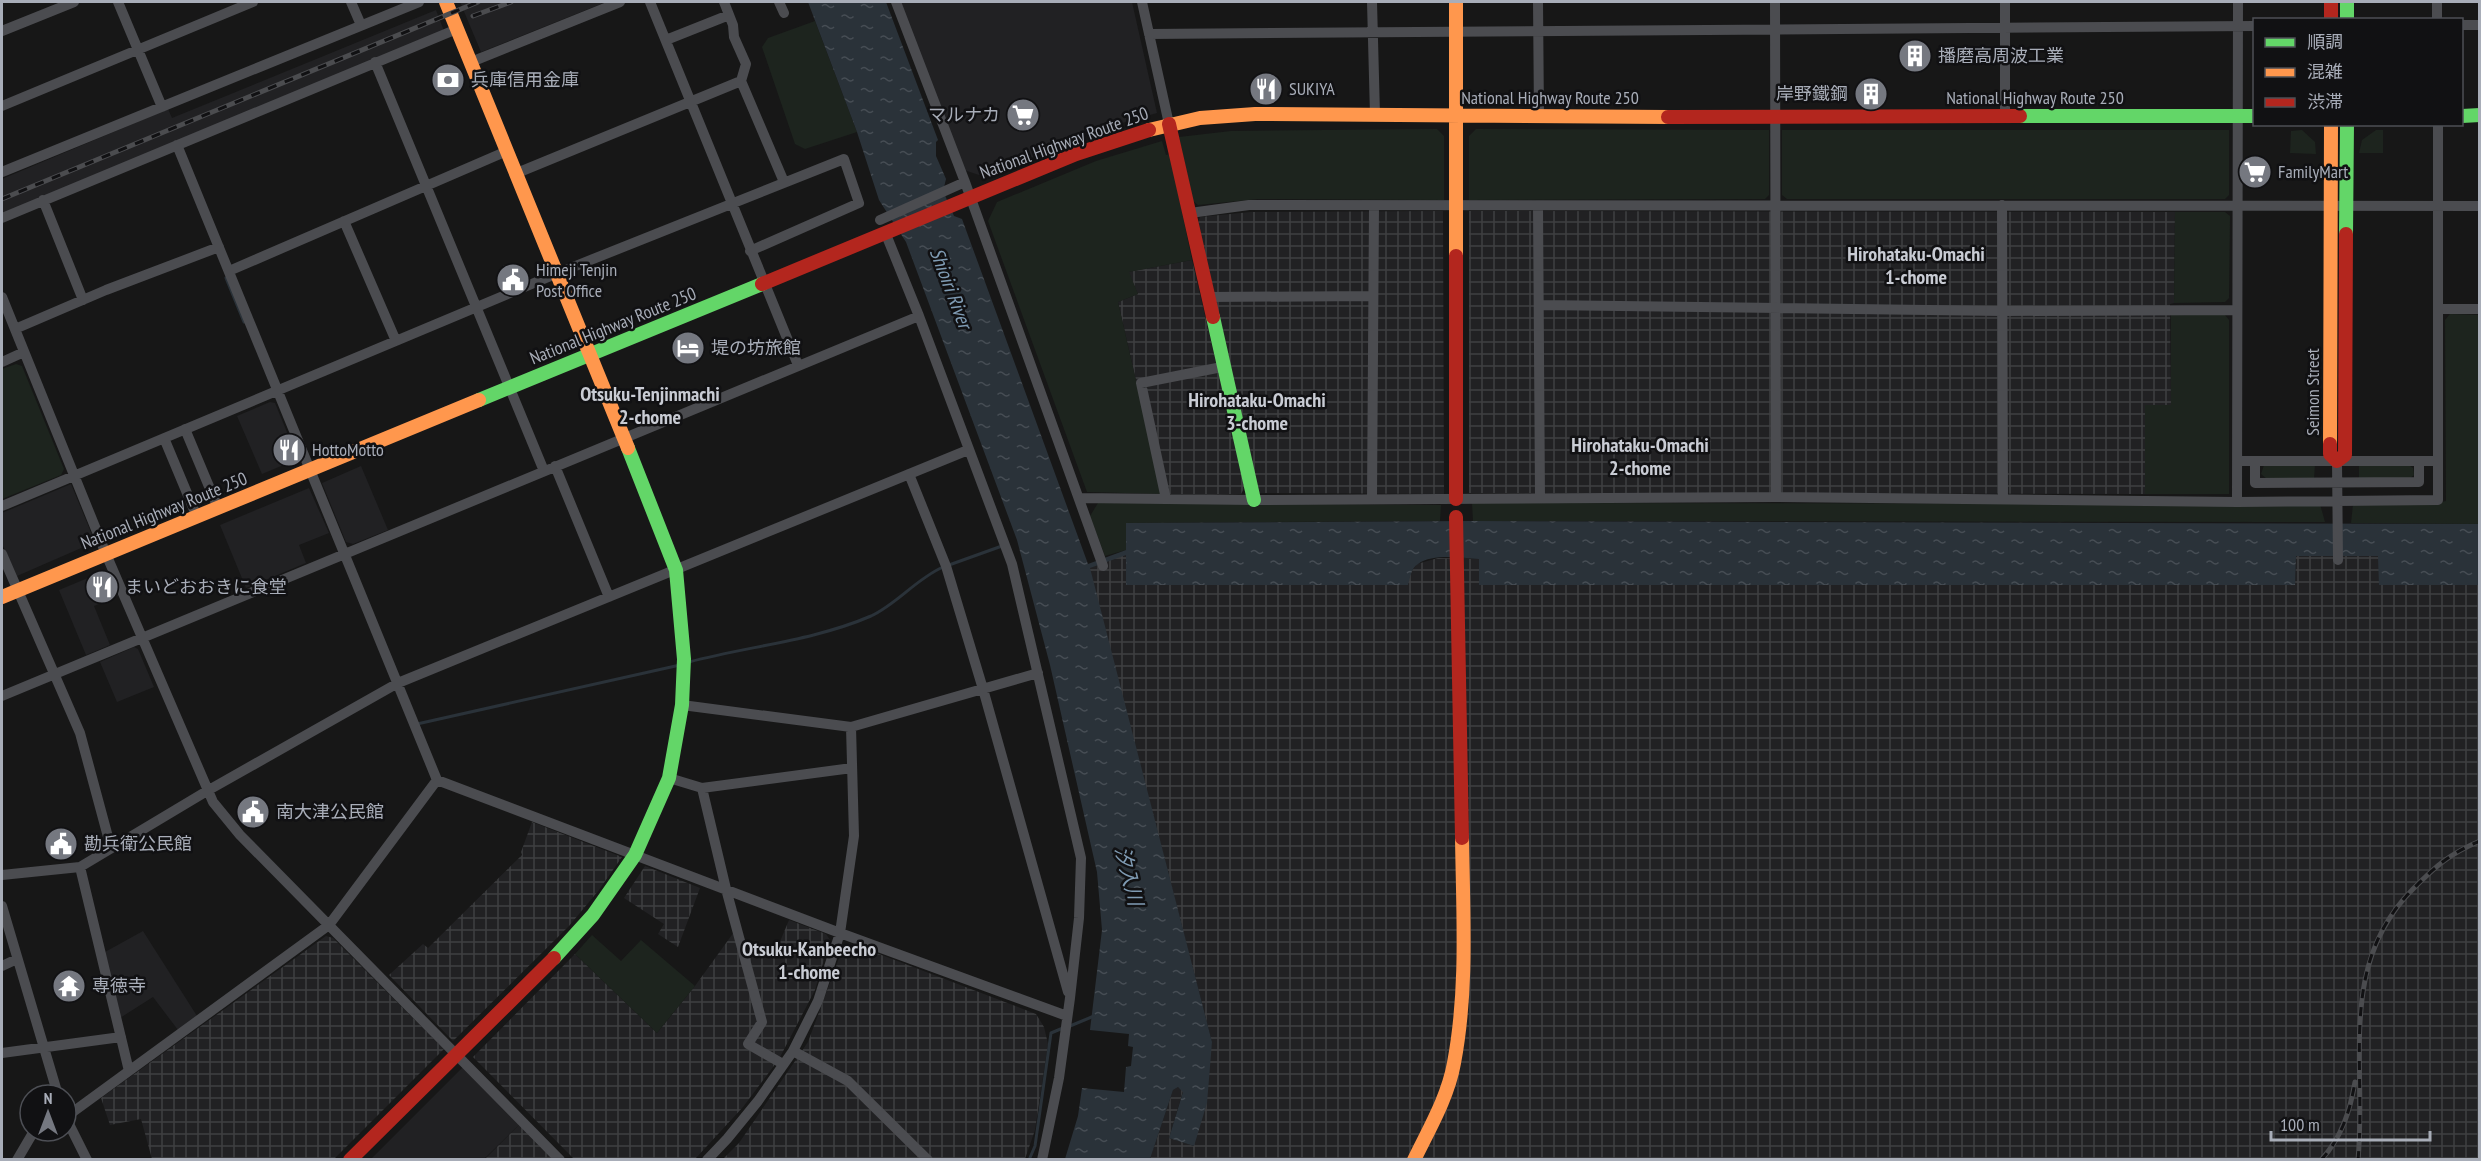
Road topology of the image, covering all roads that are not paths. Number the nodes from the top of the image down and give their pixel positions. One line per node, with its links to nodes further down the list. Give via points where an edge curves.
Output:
1 (74, 2): 35 (street)
2 (118, 2): 41 (street)
3 (253, 2): 41 (street)
4 (351, 2): 27 (street)
5 (419, 2): 27 (street)
6 (446, 2): 32 (main road)
7 (620, 2): 43 (street)
8 (650, 2): 40 (street)
9 (724, 2): 23 (street)
10 (779, 2): 22 (street)
11 (896, 2): 66 (street)
12 (1142, 2): 39 (street)
13 (1372, 2): 38 (street)
14 (1456, 2): 37 (main road)
15 (1538, 2): 36 (street)
16 (1775, 2): 34 (street)
17 (2005, 2): 33 (street)
18 (2238, 2): 30 (street)
19 (2331, 2): 24 (main road)
20 (2347, 2): 25 (main road)
21 (2437, 2): 26 (street)
22 (784, 13)
23 (729, 15): 40 (street); 44 (street, via 746,64)
24 (2331, 18)
25 (2347, 18)
26 (2438, 18)
27 (361, 25): 47 (street)
28 (2463, 25): 29 (street)
29 (2480, 25)
30 (2238, 26): 31 (street); 33 (street); 52 (street)
31 (2253, 26)
32 (457, 28): 42 (street); 43 (main road)
33 (2004, 28): 34 (street); 51 (street)
34 (1775, 30): 36 (street); 50 (street)
35 (2, 31)
36 (1538, 31): 37 (street); 56 (street)
37 (1456, 32): 38 (street); 48 (main road)
38 (1372, 33): 39 (street); 49 (street)
39 (1149, 34): 57 (street)
40 (666, 40): 45 (street)
41 (138, 50): 46 (street); 47 (street)
42 (375, 62): 61 (street); 67 (street)
43 (471, 62): 62 (main road)
44 (741, 81): 45 (street); 65 (street)
45 (691, 102): 64 (street); 70 (street)
46 (2, 105)
47 (162, 107): 63 (street)
48 (1456, 115): 49 (main road, National Highway Route 250); 56 (main road, National Highway Route 250); 75 (main road)
49 (1374, 116): 57 (main road, National Highway Route 250, via 1256,114)
50 (1775, 116): 51 (main road, National Highway Route 250); 56 (main road, National Highway Route 250); 71 (street)
51 (2005, 116): 52 (main road, National Highway Route 250)
52 (2237, 116): 53 (main road, National Highway Route 250); 73 (street)
53 (2253, 116)
54 (2463, 116): 55 (main road)
55 (2480, 116)
56 (1539, 117)
57 (1169, 124): 68 (main road, National Highway Route 250, via 1076,154); 80 (main road)
58 (2331, 126): 77 (main road, Seimon Street)
59 (2347, 126): 77 (main road, Seimon Street)
60 (2438, 126): 78 (street)
61 (177, 145): 69 (street); 84 (street)
62 (507, 150): 64 (main road); 67 (street)
63 (2, 172)
64 (517, 173): 87 (main road)
65 (783, 182): 70 (street); 85 (street, via 844,159 860,203)
66 (965, 182): 68 (street); 83 (street)
67 (426, 186): 82 (street); 94 (street)
68 (970, 197): 83 (main road, National Highway Route 250); 126 (street)
69 (43, 200): 81 (street); 92 (street)
70 (731, 203): 85 (street); 87 (street)
71 (1775, 204): 72 (street); 76 (street); 95 (street)
72 (2002, 205): 73 (street); 99 (street)
73 (2237, 205): 77 (street); 98 (street)
74 (1374, 206): 75 (street); 80 (street, via 1249,205); 89 (street)
75 (1456, 206): 76 (street); 130 (main road)
76 (1538, 206): 93 (street)
77 (2339, 206): 78 (street); 116 (main road, Seimon Street, via 2330,454)
78 (2437, 206): 79 (street); 96 (street)
79 (2480, 206)
80 (1190, 213): 91 (main road)
81 (2, 218)
82 (344, 221): 86 (street); 102 (street)
83 (883, 226): 88 (main road, National Highway Route 250); 100 (street)
84 (219, 247): 86 (street); 92 (street)
85 (750, 251): 88 (street)
86 (229, 271): 109 (street)
87 (558, 273): 94 (street); 104 (main road)
88 (764, 284): 104 (main road, National Highway Route 250); 106 (street)
89 (1373, 296): 91 (street); 129 (street)
90 (2, 297): 101 (street)
91 (1209, 297): 107 (main road)
92 (83, 300): 101 (street)
93 (1539, 305): 95 (street); 127 (street)
94 (477, 308): 102 (street); 108 (street)
95 (1776, 309): 99 (street); 125 (street)
96 (2438, 309): 97 (street); 118 (street)
97 (2480, 309)
98 (2237, 310): 99 (street); 114 (street)
99 (2003, 311): 131 (street)
100 (919, 316): 106 (street); 113 (street)
101 (15, 329): 103 (street)
102 (396, 341): 109 (street)
103 (24, 352): 105 (street); 123 (street)
104 (591, 354): 108 (main road, National Highway Route 250); 111 (main road)
105 (2, 362)
106 (798, 365): 111 (street)
107 (1222, 367): 128 (street, via 1141,383); 132 (main road)
108 (510, 387): 120 (main road, National Highway Route 250); 121 (street)
109 (278, 390): 110 (street); 120 (street)
110 (185, 429): 112 (street); 136 (street)
111 (624, 436): 119 (street); 144 (main road)
112 (164, 438): 123 (street); 137 (street)
113 (968, 450): 122 (street); 150 (street, via 1012,564)
114 (2237, 461): 115 (street); 134 (street)
115 (2255, 461): 116 (street); 124 (street, via 2255,483)
116 (2337, 461): 117 (street); 124 (street)
117 (2419, 461): 118 (street); 124 (street, via 2419,482)
118 (2438, 461): 133 (street, via 2438,501)
119 (555, 466): 121 (street); 147 (street)
120 (311, 470): 136 (main road, National Highway Route 250); 141 (street)
121 (544, 471): 141 (street)
122 (909, 474): 144 (street); 152 (street, via 946,566)
123 (74, 475): 135 (street); 140 (street)
124 (2337, 483): 133 (street)
125 (1776, 497): 127 (street); 131 (street)
126 (1079, 498): 128 (street); 143 (street)
127 (1540, 498): 130 (street)
128 (1166, 499): 132 (street)
129 (1372, 499): 130 (street); 132 (street)
130 (1456, 499): 138 (street)
131 (2003, 499): 134 (street)
132 (1254, 500)
133 (2337, 500): 134 (street); 142 (street)
134 (2237, 502)
135 (2, 506)
136 (219, 508): 137 (main road, National Highway Route 250)
137 (197, 517): 140 (main road, National Highway Route 250)
138 (1456, 517): 191 (main road, via 1464,972 1454,1064 1437,1114)
139 (2, 554): 145 (street)
140 (106, 554): 145 (main road, National Highway Route 250); 148 (street)
141 (345, 554): 148 (street); 151 (street)
142 (2338, 560)
143 (1102, 562)
144 (676, 570): 147 (street); 154 (main road, via 684,659)
145 (17, 590): 146 (main road, National Highway Route 250); 149 (street)
146 (2, 597)
147 (609, 597): 151 (street)
148 (142, 636): 149 (street); 160 (street)
149 (54, 673): 153 (street); 161 (street, via 80,733)
150 (1038, 674): 152 (street); 171 (street, via 1081,858)
151 (398, 683): 158 (street); 160 (street)
152 (983, 689): 155 (street); 171 (street)
153 (2, 696)
154 (682, 705): 155 (street); 157 (main road)
155 (851, 727): 156 (street)
156 (852, 768): 159 (street); 168 (street, via 854,836)
157 (669, 778): 159 (street); 162 (main road)
158 (437, 780): 162 (street); 167 (street)
159 (702, 788): 165 (street)
160 (207, 791): 161 (street); 167 (street, via 240,835)
161 (111, 848): 163 (street)
162 (635, 855): 165 (street); 177 (main road, via 593,915 533,981)
163 (80, 867): 164 (street); 173 (street)
164 (2, 875)
165 (726, 889): 168 (street); 178 (street, via 762,1022 748,1044)
166 (2, 906): 169 (street)
167 (329, 925): 177 (street); 179 (street)
168 (840, 933): 172 (street); 175 (street, via 818,1001)
169 (17, 959): 170 (street); 174 (street)
170 (2, 966)
171 (1070, 998): 172 (street)
172 (1067, 1016): 190 (street)
173 (121, 1037): 174 (street); 179 (street)
174 (44, 1047): 176 (street); 180 (street)
175 (793, 1051): 178 (street); 189 (street, via 848,1081)
176 (2, 1053)
177 (455, 1054): 186 (main road); 187 (street)
178 (783, 1065): 188 (street, via 728,1139)
179 (129, 1071): 181 (street)
180 (54, 1083)
181 (78, 1109)
182 (78, 1142): 185 (street)
183 (27, 1143): 184 (street)
184 (17, 1160)
185 (87, 1160)
186 (350, 1160)
187 (560, 1160)
188 (707, 1160)
189 (928, 1160)
190 (1042, 1160)
191 (1414, 1160)

